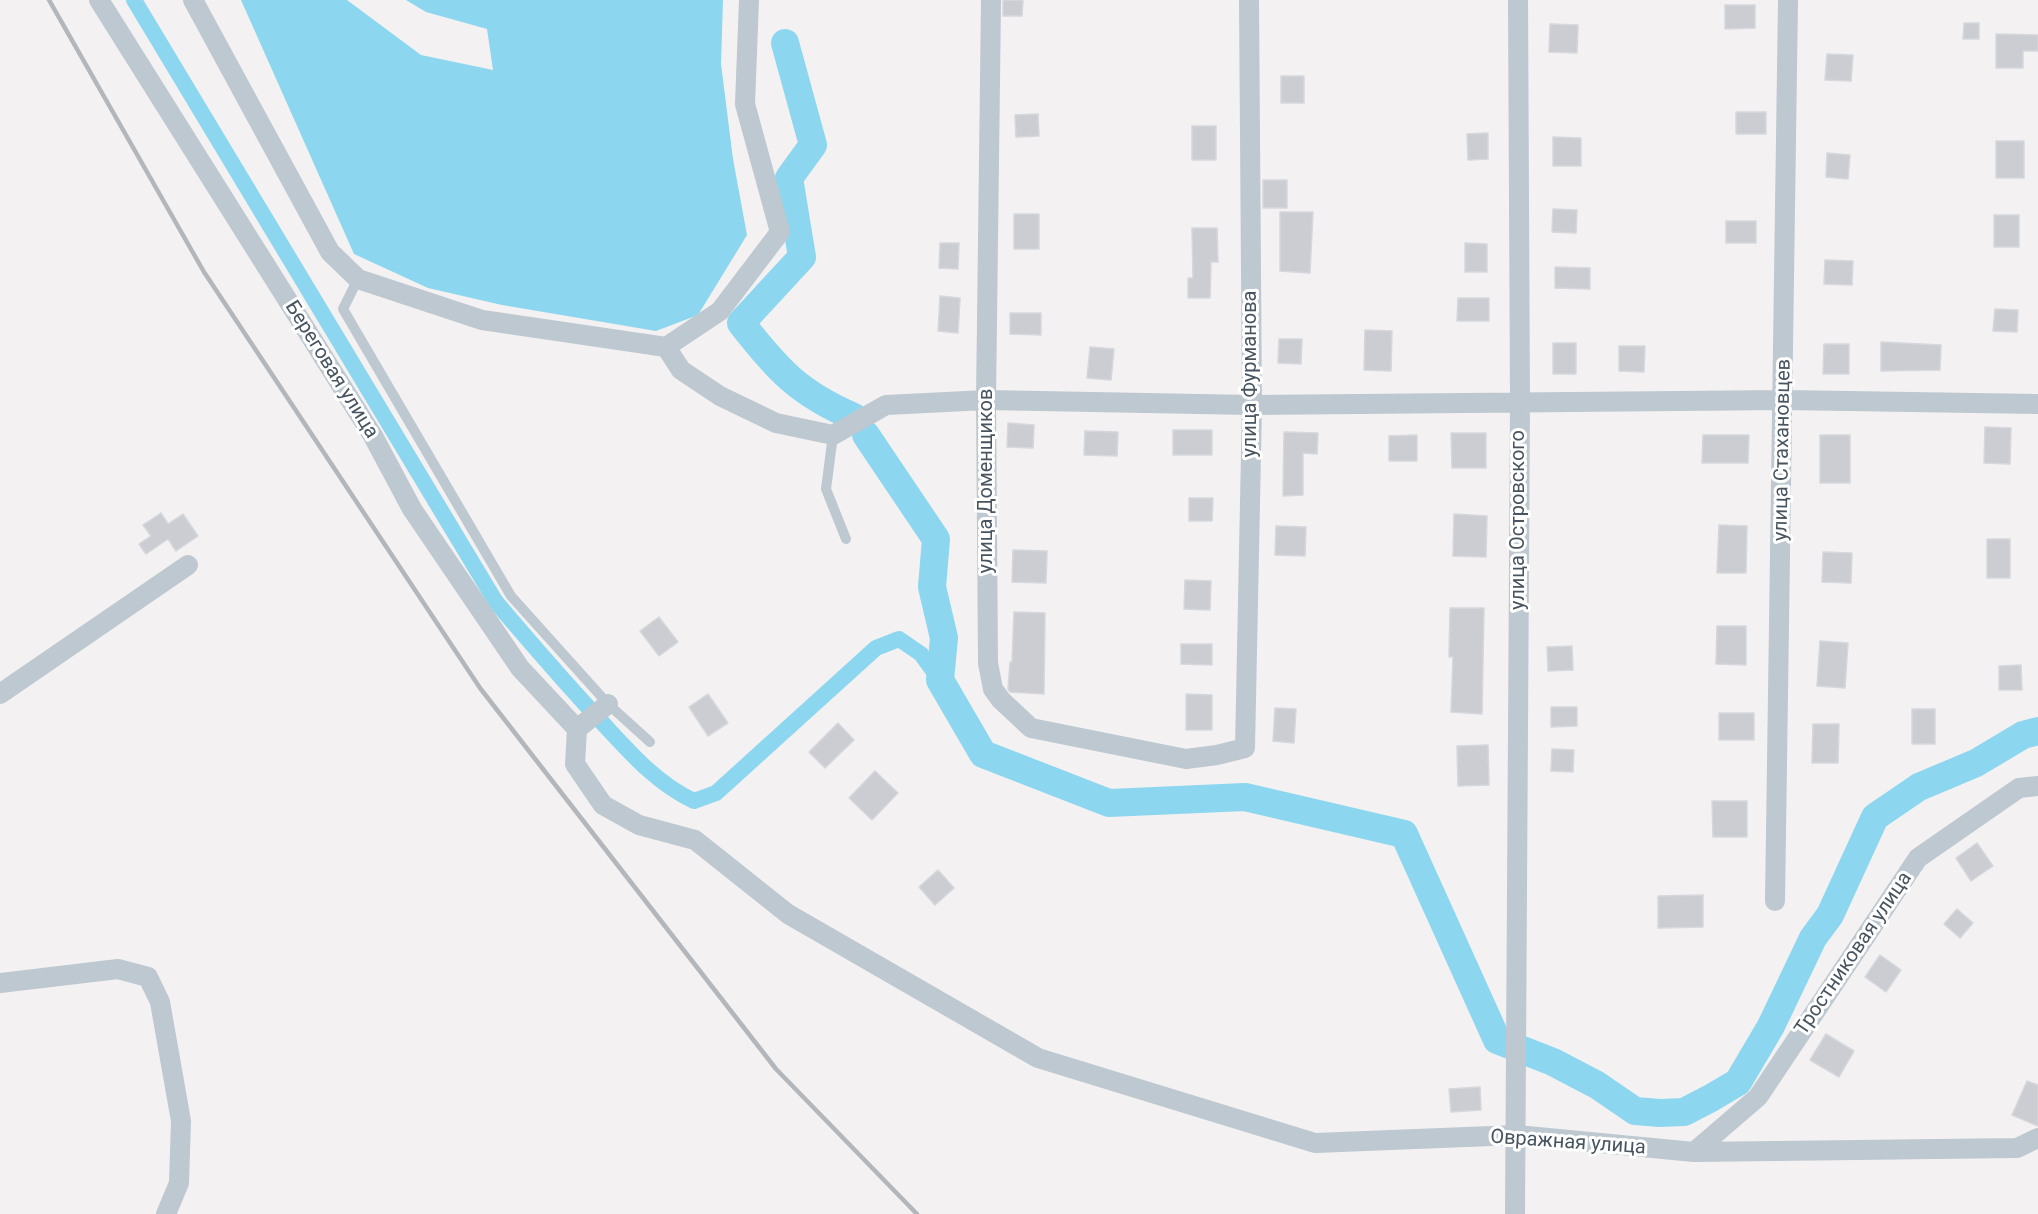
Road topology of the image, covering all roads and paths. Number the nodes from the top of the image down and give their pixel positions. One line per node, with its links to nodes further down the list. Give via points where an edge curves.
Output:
1 (99, 0): 20 (street, Береговая улица, via 373,436 412,509 519,668)
2 (193, 0): 8 (street, via 330,252)
3 (749, 0): 9 (street, via 745,104 780,232 720,310)
4 (991, 0): 10 (street, улица Доменщиков)
5 (1249, 0): 14 (street, улица Фурманова)
6 (1518, 0): 12 (street, улица Островского)
7 (1788, 0): 11 (street, улица Стахановцев)
8 (358, 279): 9 (street, via 482,320); 19 (lane, via 343,309 511,596)
9 (666, 347): 15 (street, via 681,370 720,396 776,423)
10 (986, 400): 14 (street); 15 (street, via 886,405); 22 (street, улица Доменщиков, via 988,663 993,689 1001,700 1031,728 1152,754 1186,759)
11 (1784, 400): 12 (street); 13 (street); 24 (street, улица Стахановцев)
12 (1520, 403): 14 (street); 26 (street, улица Островского)
13 (2038, 404)
14 (1251, 405): 22 (street, улица Фурманова)
15 (833, 435): 16 (lane, via 825,489)
16 (846, 539)
17 (188, 565): 18 (street)
18 (0, 694)
19 (609, 704): 20 (street); 21 (lane)
20 (577, 729): 26 (street, Овражная улица, via 575,764 603,805 639,825 695,840 788,914 1038,1058 1315,1143)
21 (650, 742)
22 (1245, 747)
23 (2038, 786): 28 (street, Тростниковая улица, via 2019,788 1918,858 1758,1097)
24 (1775, 900)
25 (0, 983): 29 (street, via 118,969 148,977 160,1002 181,1121 178,1184)
26 (1517, 1135): 28 (street, Овражная улица); 30 (street, улица Островского)
27 (2038, 1138): 28 (street, Овражная улица, via 2017,1148)
28 (1694, 1152)
29 (166, 1214)
30 (1515, 1214)

